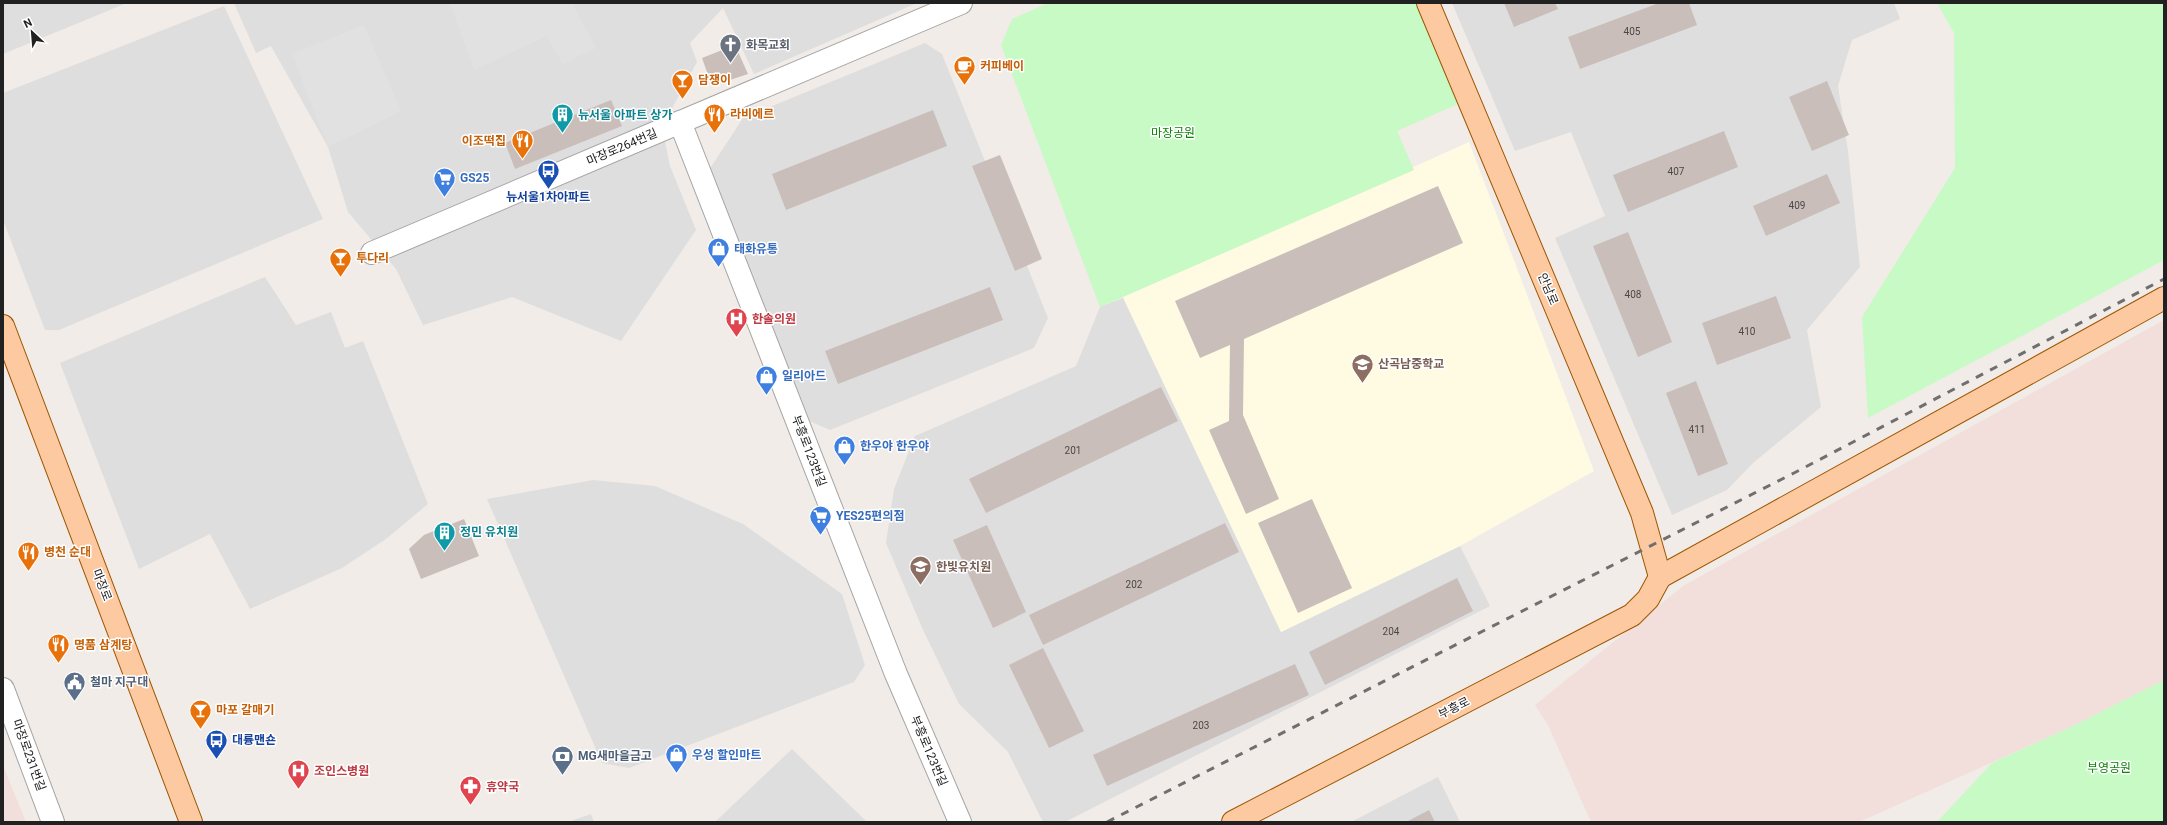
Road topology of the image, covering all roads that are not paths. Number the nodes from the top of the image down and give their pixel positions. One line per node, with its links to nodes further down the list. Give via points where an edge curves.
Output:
1 (961, 3): 3 (street, 마장로264번길)
2 (1428, 3): 7 (main road, 안남로, via 1642,513)
3 (680, 122): 4 (street, 마장로264번길); 11 (street, 부흥로123번길, via 896,674)
4 (372, 253)
5 (2164, 298): 7 (main road)
6 (3, 326): 10 (main road, 마장로)
7 (1660, 578): 12 (main road, 부흥로, via 1648,599 1632,615)
8 (3, 689): 9 (street, 마장로231번길)
9 (53, 822)
10 (191, 822)
11 (960, 822)
12 (1233, 822)

